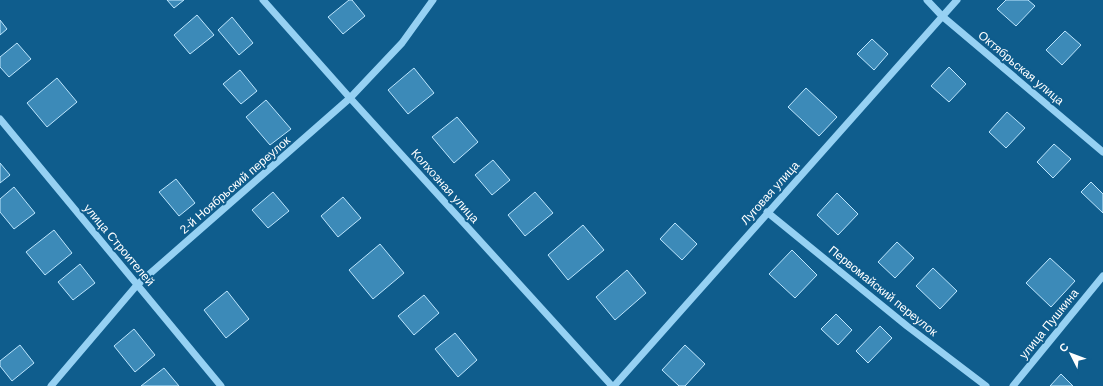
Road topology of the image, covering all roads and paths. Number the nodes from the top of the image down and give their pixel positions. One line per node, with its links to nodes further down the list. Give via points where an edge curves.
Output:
1 (263, 0): 6 (street, Колхозная улица)
2 (433, 0): 6 (street, 2-й Ноябрьский переулок, via 402,43)
3 (927, 0): 5 (street, Октябрьская улица)
4 (958, 0): 5 (street, Луговая улица)
5 (942, 16): 8 (street, Октябрьская улица); 9 (street, Луговая улица)
6 (350, 98): 11 (street, 2-й Ноябрьский переулок); 14 (street, Колхозная улица)
7 (0, 119): 11 (street, улица Строителей)
8 (1103, 152)
9 (767, 212): 14 (street, Луговая улица); 15 (street, Первомайский переулок)
10 (1103, 276): 16 (street, улица Пушкина)
11 (137, 285): 12 (street, 2-й Ноябрьский переулок); 13 (street, улица Строителей)
12 (51, 386)
13 (221, 386)
14 (613, 386)
15 (986, 386)
16 (1013, 386)

